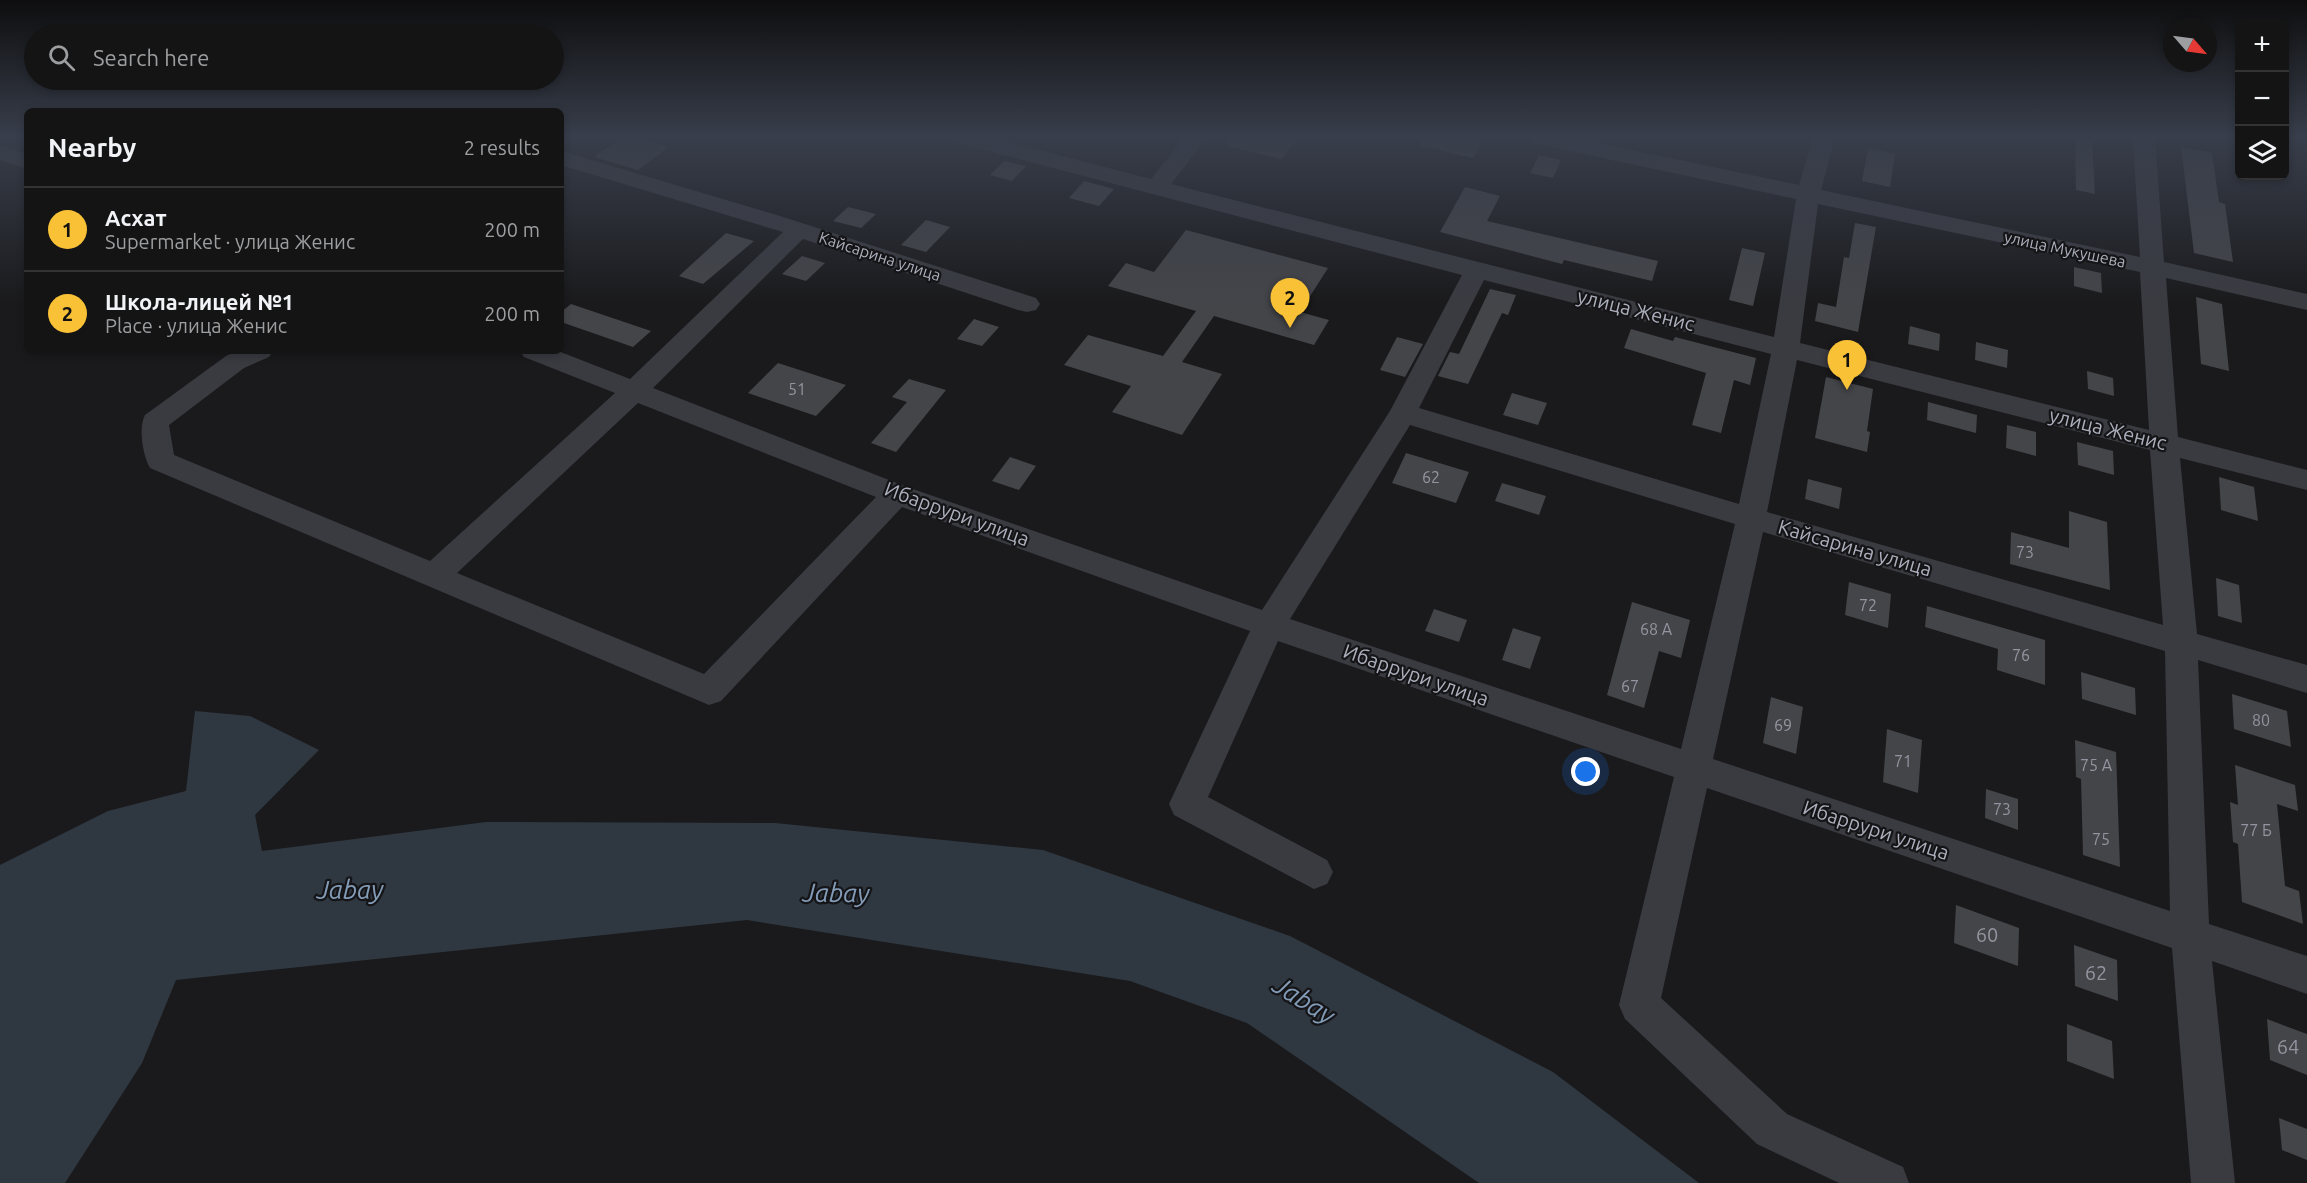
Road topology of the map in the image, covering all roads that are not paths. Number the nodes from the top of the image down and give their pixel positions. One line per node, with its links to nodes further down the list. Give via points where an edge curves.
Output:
1 (677, 193): 6 (street, Кайсарина улица)
2 (1176, 193): 8 (street, улица Женис)
3 (1800, 193): 5 (street, улица Мукушева)
4 (2147, 193): 7 (street)
5 (1808, 195): 7 (street, улица Мукушева); 11 (street)
6 (799, 230): 10 (street, Кайсарина улица); 14 (street)
7 (2152, 267): 9 (street, улица Мукушева); 16 (street)
8 (1477, 270): 11 (street, улица Женис); 15 (street)
9 (2307, 302)
10 (1027, 304)
11 (1785, 347): 16 (street, улица Женис); 19 (street)
12 (253, 354): 20 (street, via 235,362 155,422 160,461)
13 (540, 354): 14 (street, Ибаррури улица)
14 (635, 390): 18 (street, Ибаррури улица); 20 (street)
15 (1404, 413): 19 (street, Кайсарина улица); 21 (street)
16 (2164, 443): 17 (street, улица Женис); 22 (street)
17 (2307, 480)
18 (897, 494): 20 (street, via 709,691); 21 (street, Ибаррури улица)
19 (1751, 518): 22 (street, Кайсарина улица); 24 (street)
20 (434, 576)
21 (1269, 625): 24 (street, Ибаррури улица); 25 (street, via 1187,804)
22 (2181, 642): 23 (street, Кайсарина улица); 26 (street)
23 (2307, 680)
24 (1693, 769): 26 (street, Ибаррури улица); 28 (street, via 1640,1005 1772,1130)
25 (1314, 872)
26 (2190, 934): 27 (street, Ибаррури улица); 29 (street)
27 (2307, 975)
28 (1887, 1183)
29 (2213, 1183)

